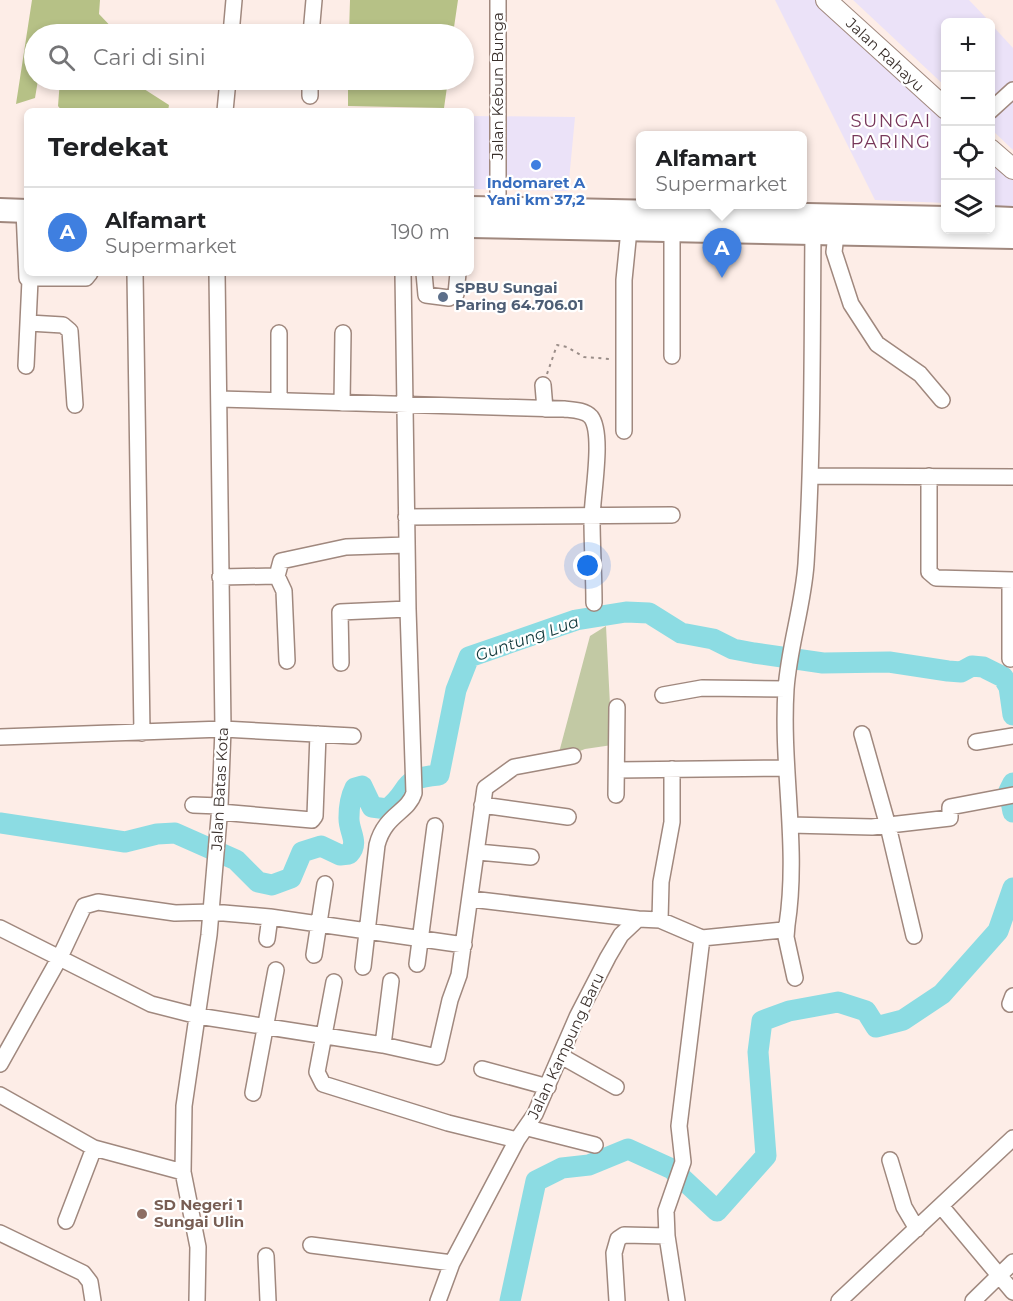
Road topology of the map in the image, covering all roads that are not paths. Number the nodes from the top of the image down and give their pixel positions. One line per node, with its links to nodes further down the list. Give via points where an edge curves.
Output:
1 (234, 0): 5 (street)
2 (314, 0): 6 (street)
3 (498, 0): 20 (street, Jalan Kebun Bunga)
4 (826, 0): 11 (main road, Jalan Rahayu)
5 (232, 24)
6 (313, 24)
7 (227, 90): 13 (street)
8 (310, 90): 10 (street)
9 (1013, 90): 12 (street)
10 (310, 96)
11 (941, 106)
12 (995, 106)
13 (225, 108)
14 (995, 153): 15 (main road)
15 (1013, 169)
16 (0, 196): 17 (highway)
17 (24, 205)
18 (24, 206): 21 (highway)
19 (474, 208): 20 (highway)
20 (498, 208): 26 (highway)
21 (0, 210)
22 (995, 218): 23 (highway)
23 (1013, 219)
24 (938, 224): 26 (highway); 31 (highway)
25 (474, 226): 27 (highway)
26 (899, 226): 30 (highway)
27 (629, 231): 28 (highway); 53 (street, via 624,280)
28 (672, 231): 29 (highway); 43 (street)
29 (813, 232): 30 (highway); 54 (street)
30 (836, 235): 48 (street, via 834,252 851,304 871,336 885,351 920,374)
31 (1013, 237)
32 (27, 276): 39 (street)
33 (88, 276): 39 (street)
34 (135, 276): 73 (street)
35 (217, 276): 46 (street, Jalan Batas Kota)
36 (404, 276): 51 (street)
37 (424, 276): 38 (street, via 426,295 449,298 456,294)
38 (458, 276)
39 (30, 280): 40 (street)
40 (29, 323): 44 (street); 50 (street, via 63,325 70,331)
41 (279, 333): 47 (street)
42 (343, 333): 49 (street)
43 (672, 356)
44 (26, 366)
45 (543, 386): 52 (street)
46 (219, 399): 47 (street); 62 (street, Jalan Batas Kota)
47 (279, 400): 49 (street)
48 (942, 400)
49 (342, 402): 51 (street)
50 (75, 405)
51 (404, 405): 52 (street); 59 (street)
52 (545, 409): 58 (street, via 581,411 590,416 595,426)
53 (624, 431)
54 (810, 476): 55 (street); 69 (street, via 804,589)
55 (929, 476): 56 (street); 63 (street, via 929,572 936,578)
56 (1013, 477)
57 (672, 515): 58 (street)
58 (592, 516): 59 (street); 64 (street)
59 (406, 517): 60 (street)
60 (407, 545): 61 (street, via 345,547 285,559 278,564); 65 (street)
61 (277, 576): 62 (street); 67 (street, via 284,591)
62 (220, 577): 72 (street, Jalan Batas Kota)
63 (1011, 580): 66 (street)
64 (594, 603)
65 (408, 609): 68 (street, via 340,612); 104 (street, via 412,799 381,829)
66 (1010, 659)
67 (287, 661)
68 (341, 663)
69 (786, 689): 70 (street, via 702,688); 81 (street)
70 (663, 694)
71 (617, 707): 83 (street)
72 (223, 729): 73 (street); 74 (street); 88 (street, Jalan Batas Kota)
73 (142, 733): 78 (street)
74 (318, 734): 76 (street); 88 (street, via 314,819)
75 (862, 734): 92 (street)
76 (353, 736)
77 (1012, 736): 79 (street)
78 (0, 738)
79 (976, 742)
80 (573, 756): 87 (street, via 508,770 487,785)
81 (785, 768): 82 (street); 90 (street)
82 (672, 769): 83 (street); 100 (street, via 672,822 661,882)
83 (617, 770): 84 (street)
84 (616, 795)
85 (1009, 795): 92 (street, via 950,807 950,818)
86 (193, 805): 88 (street)
87 (483, 805): 89 (street); 93 (street)
88 (220, 809): 97 (street, Jalan Batas Kota)
89 (568, 817)
90 (790, 825): 92 (street); 102 (street)
91 (435, 826): 106 (street)
92 (888, 826): 105 (street)
93 (478, 852): 94 (street); 96 (street)
94 (531, 857)
95 (325, 885): 101 (street)
96 (471, 899): 99 (street); 109 (street)
97 (212, 912): 98 (street); 111 (street, via 175,913 89,903); 118 (street, Jalan Batas Kota)
98 (270, 917): 101 (street); 108 (street)
99 (638, 919): 100 (street); 122 (street, Jalan Kampung Baru, via 621,935 608,957)
100 (660, 920): 107 (street)
101 (319, 923): 104 (street); 110 (street)
102 (787, 925): 107 (street, via 783,930); 115 (street)
103 (0, 928): 111 (street)
104 (369, 929): 106 (street); 113 (street)
105 (914, 936)
106 (420, 938): 109 (street); 112 (street)
107 (702, 938): 140 (street, via 679,1126 683,1162 666,1211)
108 (267, 939)
109 (464, 945): 121 (street, via 437,1057)
110 (314, 956)
111 (60, 957): 118 (street, via 151,1004); 123 (street)
112 (417, 964)
113 (363, 967)
114 (276, 970): 119 (street)
115 (795, 978)
116 (391, 981): 121 (street)
117 (334, 982): 120 (street)
118 (198, 1016): 119 (street); 135 (street, Jalan Batas Kota, via 184,1106)
119 (266, 1025): 120 (street); 127 (street)
120 (325, 1035): 121 (street); 131 (street, via 317,1072 327,1087)
121 (383, 1046)
122 (561, 1056): 125 (street, Jalan Kampung Baru); 126 (street)
123 (0, 1064)
124 (482, 1069): 125 (street)
125 (548, 1086): 129 (street, Jalan Kampung Baru)
126 (616, 1087)
127 (253, 1093)
128 (0, 1095): 133 (street)
129 (528, 1128): 131 (street, Jalan Kampung Baru); 132 (street)
130 (1013, 1138): 136 (street)
131 (517, 1140): 144 (street, Jalan Kampung Baru)
132 (595, 1144)
133 (94, 1148): 135 (street); 137 (street)
134 (890, 1160): 138 (street, via 904,1207)
135 (183, 1172): 148 (street, Jalan Batas Kota, via 198,1247)
136 (941, 1206): 138 (street); 145 (street)
137 (66, 1221)
138 (917, 1230): 153 (street)
139 (0, 1233): 147 (street, via 83,1273 90,1282)
140 (667, 1236): 151 (street, via 624,1235 618,1239 614,1253); 152 (street)
141 (311, 1245): 144 (street)
142 (266, 1256): 149 (street)
143 (1013, 1262): 145 (street)
144 (452, 1263): 150 (street, Jalan Kampung Baru)
145 (999, 1275): 146 (street); 154 (street)
146 (1013, 1292)
147 (93, 1301)
148 (197, 1301)
149 (268, 1301)
150 (438, 1301)
151 (617, 1301)
152 (676, 1301)
153 (839, 1301)
154 (973, 1301)

